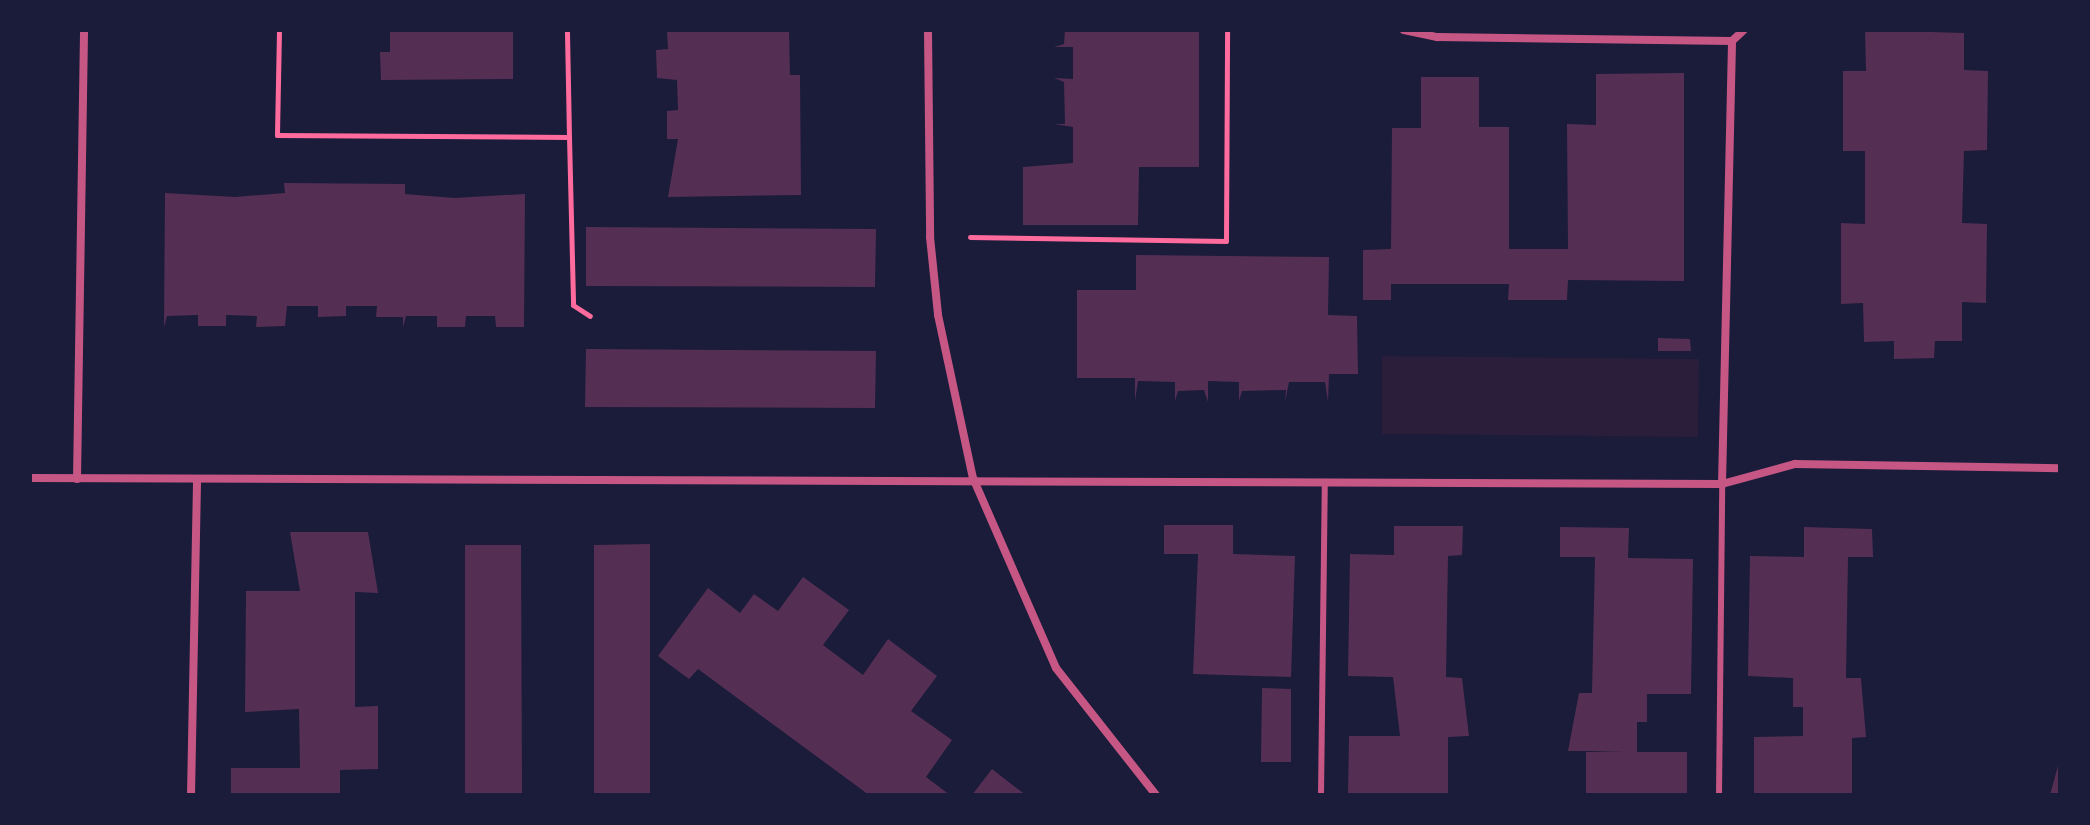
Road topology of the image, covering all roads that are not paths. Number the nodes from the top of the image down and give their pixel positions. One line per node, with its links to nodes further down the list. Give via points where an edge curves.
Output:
1 (84, 30): 9 (street)
2 (928, 30): 8 (street, via 930,237 938,315)
3 (1404, 30): 5 (street, via 1437,37)
4 (1744, 30): 5 (street)
5 (1732, 41): 12 (street)
6 (2060, 468): 12 (street, via 1795,464)
7 (30, 478): 9 (street)
8 (973, 478): 10 (street); 11 (street); 14 (street, via 1056,668)
9 (77, 479): 10 (street)
10 (197, 481): 13 (street)
11 (1325, 482): 12 (street); 15 (lane)
12 (1722, 484): 16 (lane)
13 (191, 795)
14 (1156, 795)
15 (1321, 795)
16 (1719, 795)

